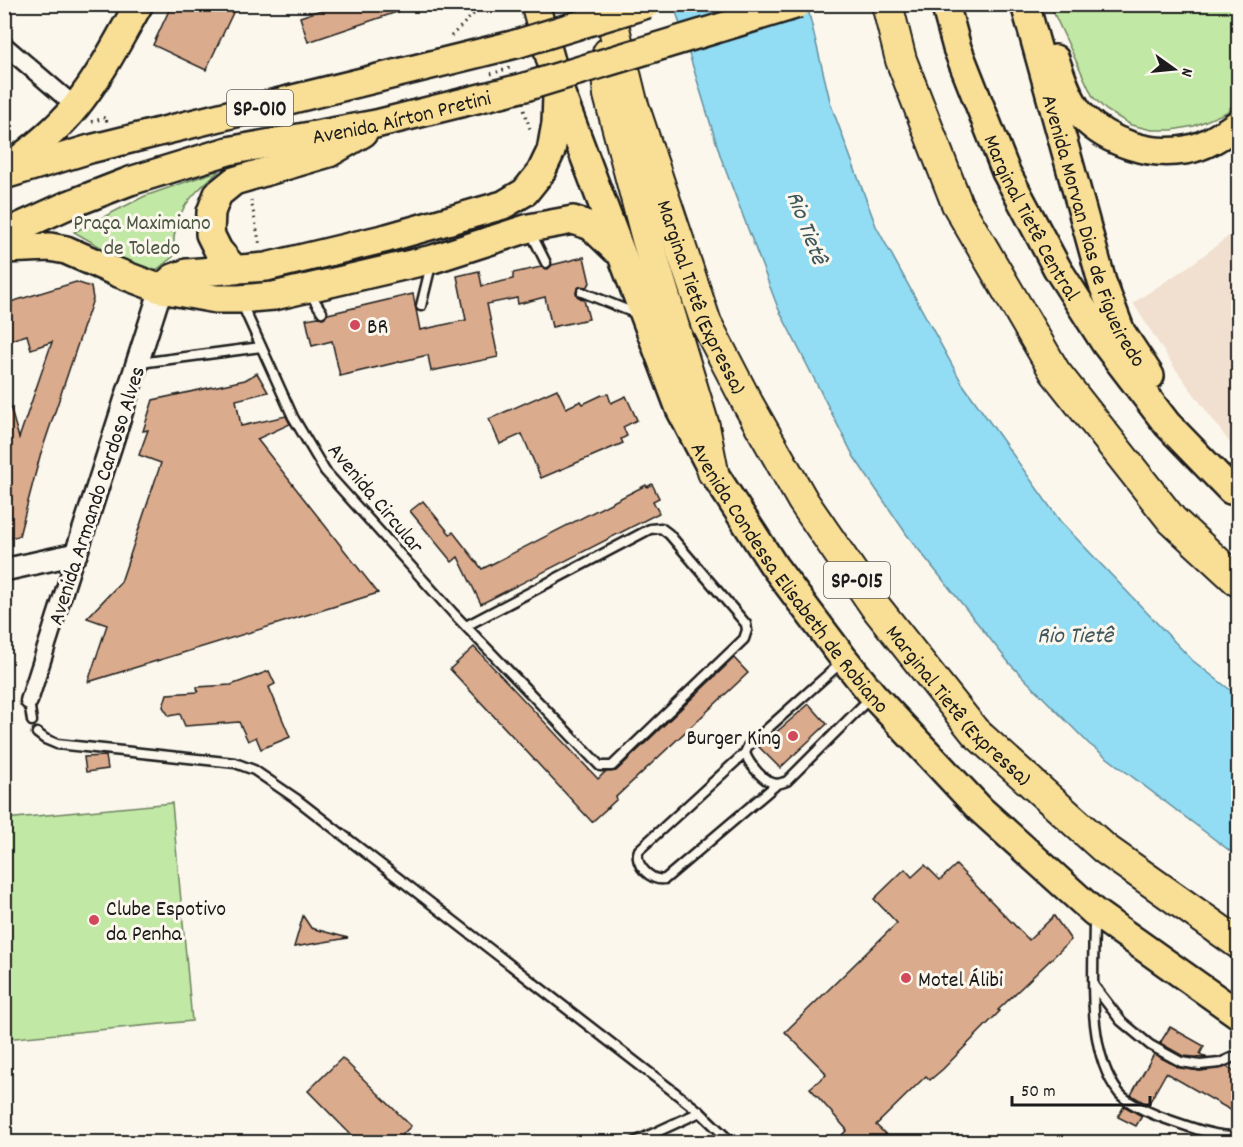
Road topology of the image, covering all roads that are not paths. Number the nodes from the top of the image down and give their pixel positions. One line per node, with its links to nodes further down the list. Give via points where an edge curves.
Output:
1 (139, 4): 12 (highway)
2 (536, 4): 11 (highway, Avenida Condessa Elisabeth de Robiano)
3 (647, 4): 15 (highway, Avenida Aírton Pretini / SP-010, bridge, via 516,44)
4 (798, 4): 13 (highway, Avenida Aírton Pretini / SP-010, bridge, via 525,87)
5 (945, 4): 33 (highway, Marginal Tietê Central, via 957,48 1006,172 1058,268 1104,343 1167,424)
6 (1025, 4): 33 (highway, Avenida Morvan Dias de Figueiredo, via 1102,282 1121,332 1163,396 1219,465)
7 (1035, 4): 14 (highway, via 1064,85 1083,117 1116,141 1160,152 1186,150 1215,140)
8 (611, 16): 32 (highway, via 606,66 609,95 647,239 704,426); 46 (highway, Marginal Tietê (Expressa) / SP-015, via 632,102 706,323 803,501 875,606 975,732 1106,849)
9 (890, 18): 36 (highway, via 901,60 957,204 1055,372 1172,520)
10 (4, 45): 12 (street)
11 (558, 86): 19 (highway, Avenida Condessa Elisabeth de Robiano); 22 (highway, via 551,151 525,192 503,205 338,251)
12 (76, 107): 15 (highway, via 47,138)
13 (376, 124): 17 (highway, Avenida Aírton Pretini / SP-010, via 228,151 130,181); 22 (highway, via 329,153 234,180 218,194 211,212 210,234)
14 (1239, 124)
15 (4, 173)
16 (529, 228): 19 (highway, via 573,220 591,226); 20 (highway); 21 (lane)
17 (4, 234)
18 (4, 249): 24 (highway, via 66,250)
19 (621, 255): 29 (highway, Avenida Condessa Elisabeth de Robiano)
20 (433, 259): 23 (highway); 27 (lane)
21 (546, 263)
22 (235, 270): 24 (highway, via 187,273 173,278)
23 (306, 288): 26 (highway); 28 (lane)
24 (161, 289): 26 (highway); 31 (street, Avenida Armando Cardoso Alves)
25 (582, 292): 29 (lane)
26 (239, 299): 30 (lane, Avenida Circular)
27 (421, 306)
28 (322, 312)
29 (645, 318): 32 (highway, Avenida Condessa Elisabeth de Robiano, via 680,409)
30 (261, 347): 31 (lane); 37 (lane, Avenida Circular, via 293,417 325,471)
31 (137, 364): 34 (street, Avenida Armando Cardoso Alves)
32 (713, 472): 38 (highway, Avenida Condessa Elisabeth de Robiano, via 774,566)
33 (1235, 493)
34 (76, 554): 35 (street); 40 (street, Avenida Armando Cardoso Alves)
35 (4, 570)
36 (1239, 581)
37 (466, 626): 37 (lane, Avenida Circular, via 600,766 607,767 744,639 747,630 746,624 661,528 650,529)
38 (844, 659): 39 (highway, Avenida Condessa Elisabeth de Robiano); 43 (lane)
39 (873, 695): 44 (lane, via 787,781); 45 (highway, Avenida Condessa Elisabeth de Robiano, via 980,809)
40 (29, 701): 41 (lane)
41 (32, 721)
42 (37, 733): 50 (lane, via 57,744 235,764 254,770)
43 (744, 753): 44 (lane, via 768,781); 44 (lane, via 639,850 638,862 653,878 666,879)
44 (777, 784)
45 (1094, 912): 47 (lane); 48 (highway, Avenida Condessa Elisabeth de Robiano)
46 (1239, 943)
47 (1094, 985): 49 (lane, via 1121,1021 1150,1045 1180,1062 1220,1063); 51 (lane, via 1096,1034 1106,1073 1121,1095 1165,1119 1227,1137)
48 (1239, 1014)
49 (1239, 1055)
50 (700, 1112): 52 (lane); 53 (lane)
51 (1239, 1136)
52 (635, 1143)
53 (731, 1143)

